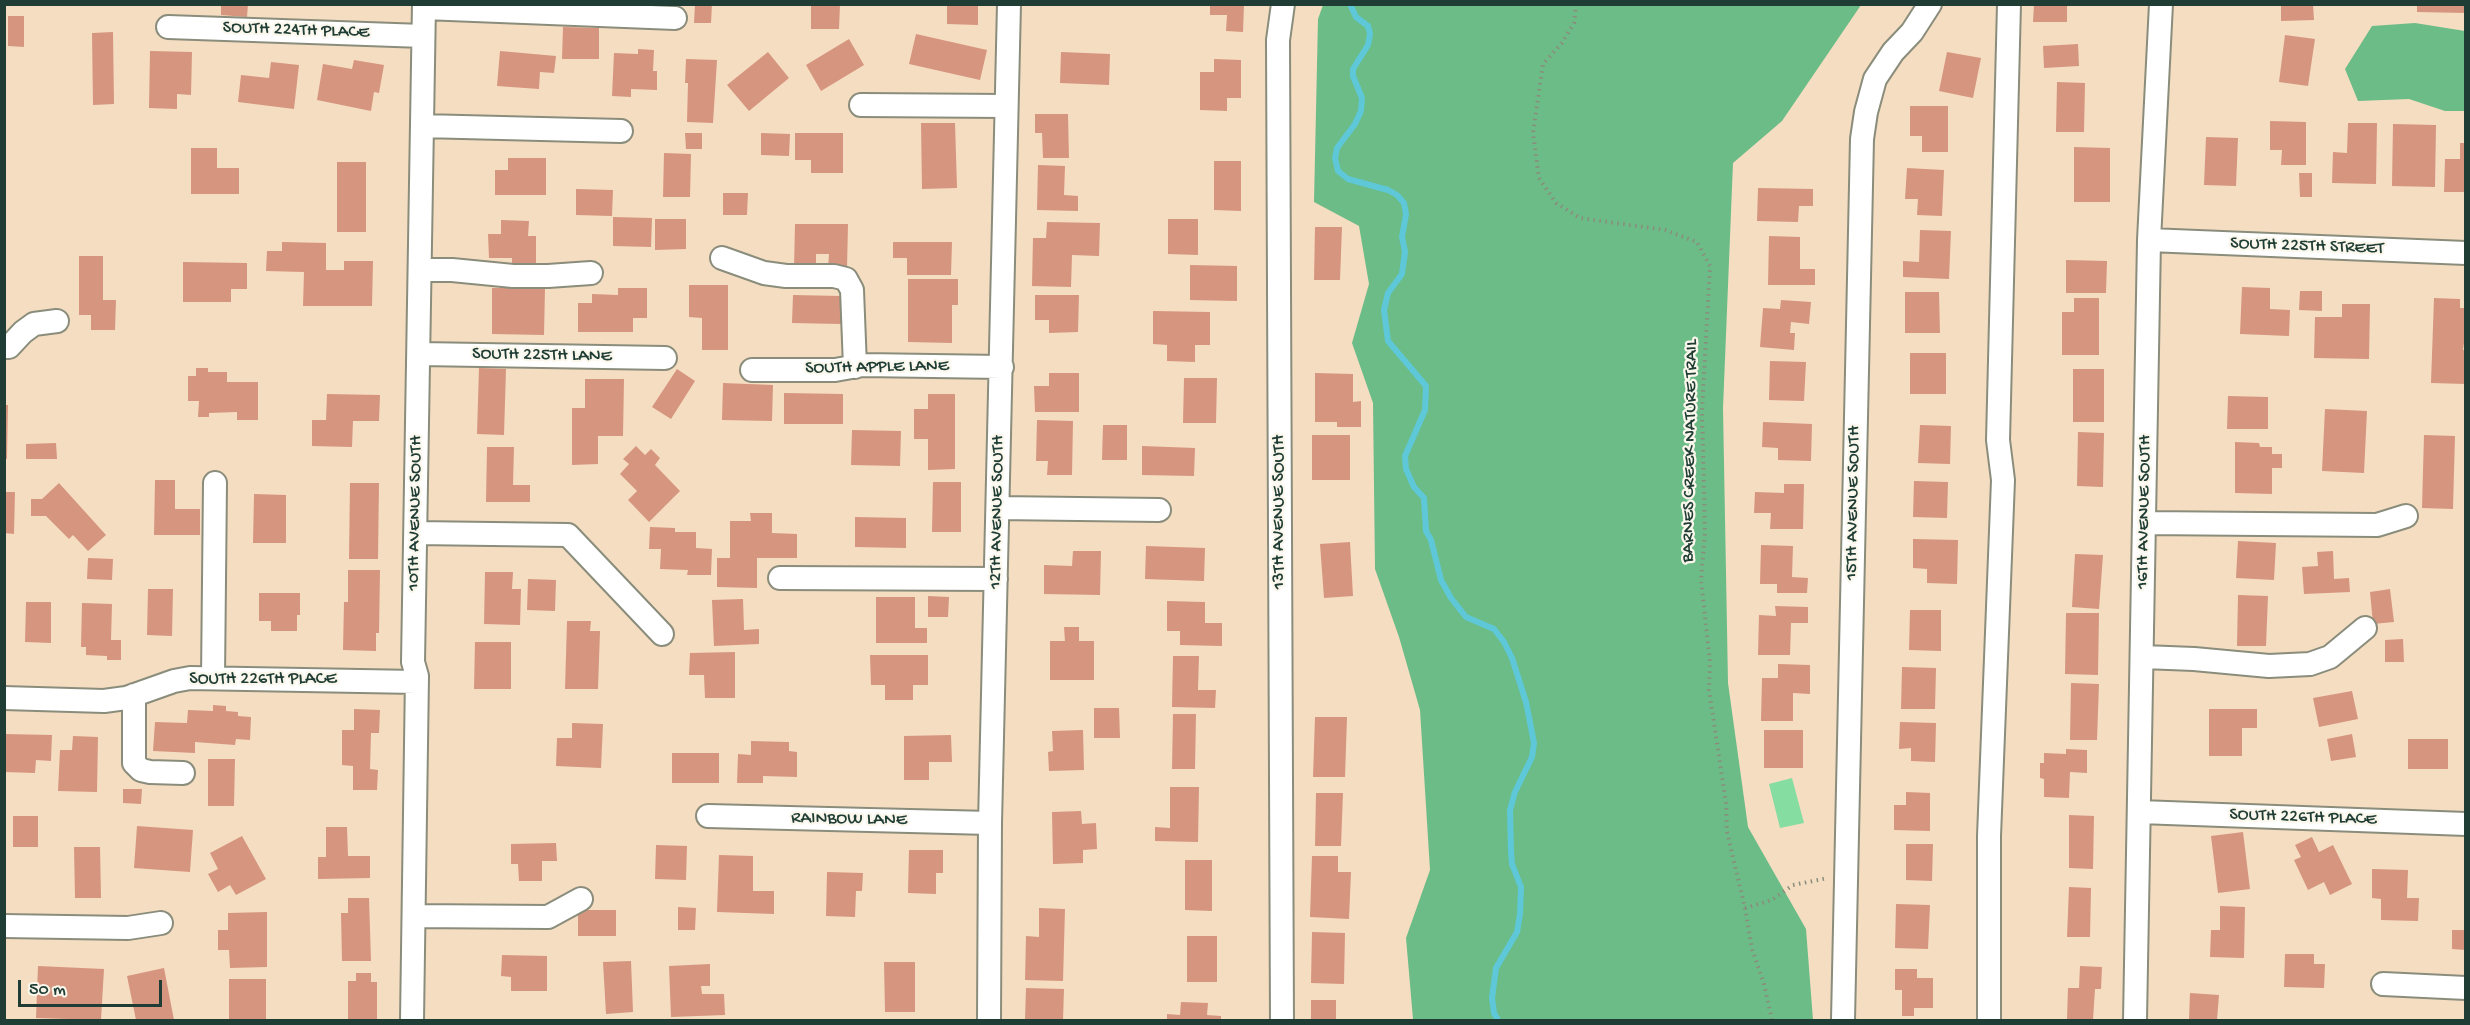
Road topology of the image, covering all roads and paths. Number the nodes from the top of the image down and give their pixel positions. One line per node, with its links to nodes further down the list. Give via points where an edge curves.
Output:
1 (1009, 4): 12 (street, 12TH AVENUE SOUTH)
2 (1283, 4): 57 (street, 13TH AVENUE SOUTH, via 1278,40)
3 (1576, 4): 49 (path, BARNES CREEK NATURE TRAIL, via 1574,23 1543,64 1533,133 1539,178 1556,203 1580,218 1665,230 1697,242 1710,266 1702,411 1702,600 1727,832)
4 (1929, 4): 47 (street, 15TH AVENUE SOUTH, via 1875,79 1862,139)
5 (2009, 4): 60 (street, via 1998,440 2003,480 1989,836)
6 (2161, 4): 15 (street, 16TH AVENUE SOUTH)
7 (424, 6): 8 (street); 10 (street, 10TH AVENUE SOUTH)
8 (675, 18)
9 (168, 27): 10 (street, SOUTH 224TH PLACE)
10 (423, 36): 13 (street, 10TH AVENUE SOUTH)
11 (861, 105): 12 (street)
12 (1005, 106): 25 (street, 12TH AVENUE SOUTH)
13 (422, 126): 14 (street); 18 (street, 10TH AVENUE SOUTH)
14 (621, 131)
15 (2149, 240): 16 (street, SOUTH 225TH STREET); 31 (street, 16TH AVENUE SOUTH)
16 (2466, 253)
17 (722, 258): 24 (street, via 764,273 846,279 852,290)
18 (421, 270): 19 (street, via 513,276); 22 (street, 10TH AVENUE SOUTH)
19 (591, 273)
20 (57, 321): 21 (street, via 34,324 9,347)
21 (4, 347)
22 (420, 354): 23 (street, SOUTH 225TH LANE); 32 (street, 10TH AVENUE SOUTH)
23 (665, 358)
24 (855, 367): 25 (street, SOUTH APPLE LANE); 26 (street, SOUTH APPLE LANE)
25 (1002, 367): 28 (street, 12TH AVENUE SOUTH)
26 (753, 370)
27 (215, 483): 38 (street)
28 (998, 508): 29 (street); 34 (street, 12TH AVENUE SOUTH)
29 (1159, 510)
30 (2406, 516): 31 (street, via 2377,525)
31 (2145, 523): 37 (street, 16TH AVENUE SOUTH)
32 (416, 533): 36 (street, via 568,535); 39 (street, 10TH AVENUE SOUTH, via 413,662)
33 (780, 578): 34 (street)
34 (996, 579): 45 (street, 12TH AVENUE SOUTH)
35 (2365, 628): 37 (street, via 2330,657 2310,664 2269,666)
36 (662, 634)
37 (2143, 657): 43 (street, 16TH AVENUE SOUTH)
38 (213, 678): 39 (street, SOUTH 226TH PLACE); 40 (street, SOUTH 226TH PLACE, via 174,681)
39 (417, 682): 50 (street, 10TH AVENUE SOUTH)
40 (134, 695): 41 (street, SOUTH 226TH PLACE, via 104,701); 42 (street, via 134,764 150,772)
41 (4, 698)
42 (183, 773)
43 (2140, 812): 46 (street, SOUTH 226TH PLACE); 61 (street, 16TH AVENUE SOUTH)
44 (708, 816): 45 (street, RAINBOW LANE)
45 (990, 824): 56 (street, 12TH AVENUE SOUTH)
46 (2466, 824)
47 (1846, 874): 49 (path, via 1792,885 1772,900); 59 (street, 15TH AVENUE SOUTH)
48 (581, 898): 50 (street, via 548,917)
49 (1745, 908): 58 (path, BARNES CREEK NATURE TRAIL)
50 (414, 916): 55 (street, 10TH AVENUE SOUTH)
51 (161, 922): 52 (street, via 128,928)
52 (4, 926)
53 (2383, 984): 54 (street)
54 (2466, 988)
55 (412, 1020)
56 (989, 1020)
57 (1282, 1020)
58 (1772, 1020)
59 (1843, 1020)
60 (1989, 1020)
61 (2135, 1020)

